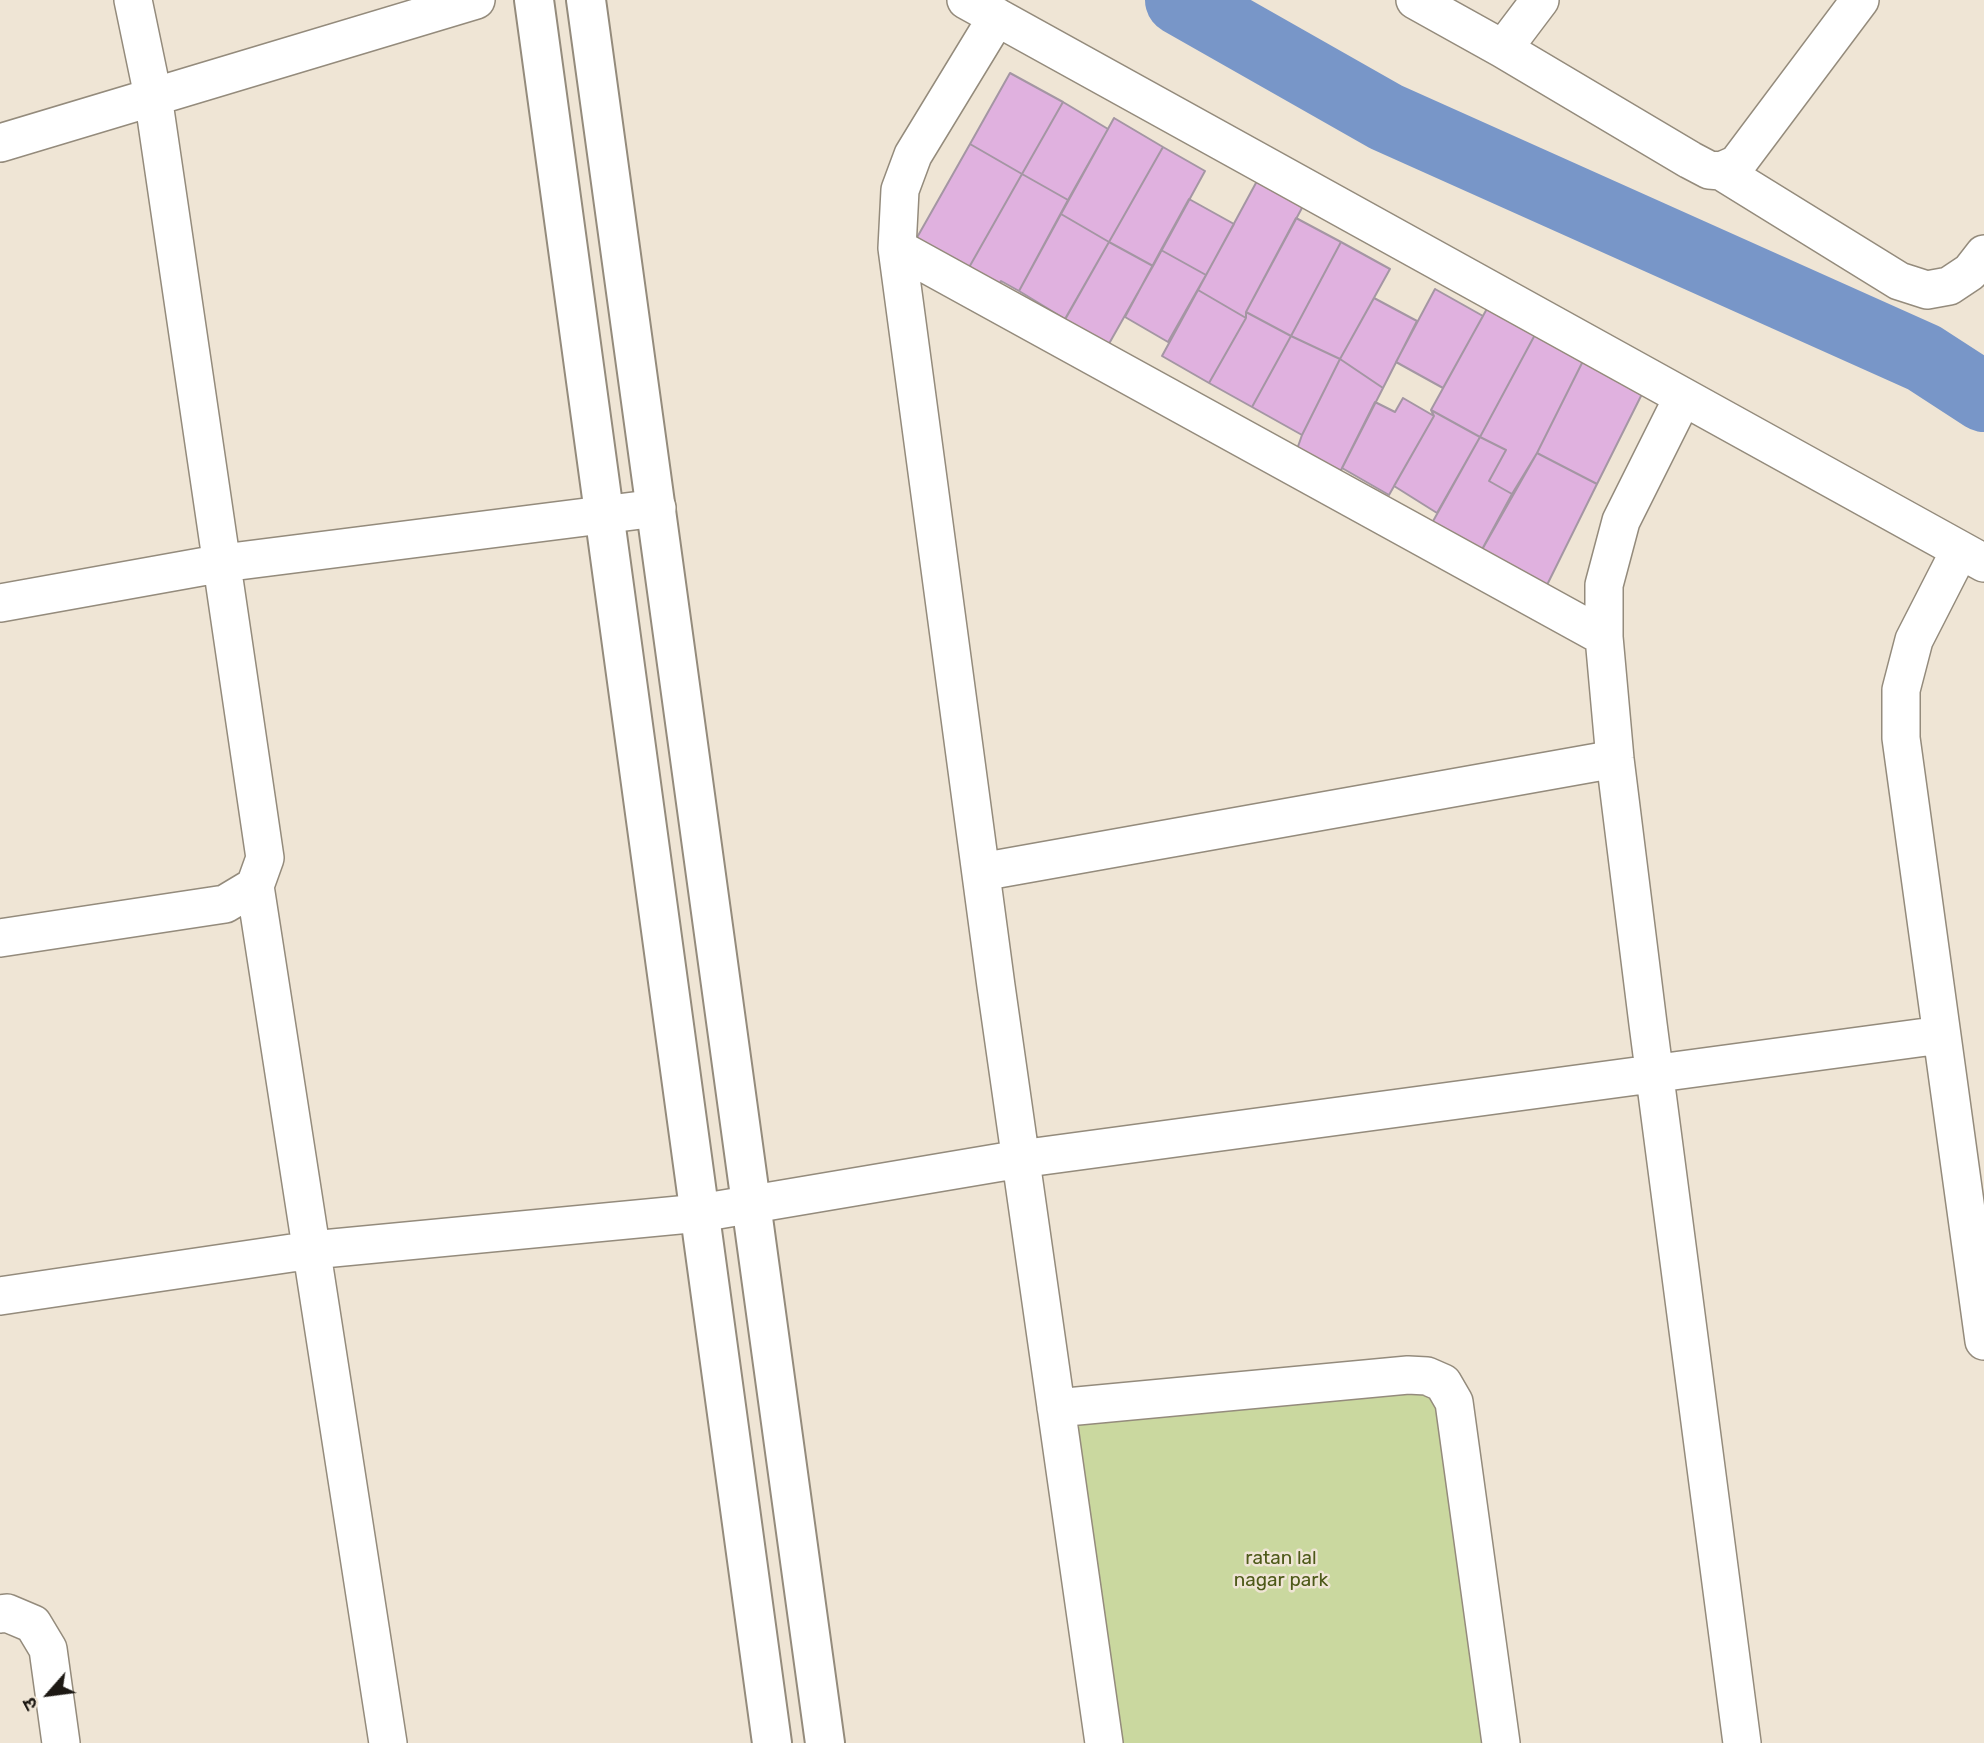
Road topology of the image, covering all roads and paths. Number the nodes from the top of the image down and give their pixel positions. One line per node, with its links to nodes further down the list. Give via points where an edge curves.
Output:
1 (133, 0): 10 (street)
2 (476, 0): 10 (street)
3 (534, 0): 17 (street)
4 (586, 0): 16 (street)
5 (1415, 0): 9 (street)
6 (1540, 0): 9 (street)
7 (1860, 0): 12 (street, via 1737,164)
8 (982, 9): 13 (street, via 900,190); 15 (street)
9 (1503, 49): 12 (street, via 1690,160)
10 (153, 96): 11 (street); 19 (street)
11 (0, 143)
12 (1721, 171): 14 (street, via 1899,281 1917,287 1949,286 1970,272)
13 (897, 248): 21 (street); 23 (street)
14 (1984, 254)
15 (1683, 397): 18 (street); 21 (street, via 1621,520 1604,585)
16 (657, 508): 17 (street); 29 (street)
17 (604, 515): 19 (street); 30 (street)
18 (1972, 557): 26 (street, via 1914,640 1901,690 1901,738)
19 (223, 563): 20 (street); 24 (street, via 265,858)
20 (0, 603)
21 (1604, 637): 22 (street)
22 (1615, 759): 23 (street); 27 (street)
23 (981, 872): 28 (street)
24 (254, 886): 25 (street, via 225,904); 31 (street)
25 (0, 938)
26 (1941, 1035): 27 (street); 33 (street)
27 (1654, 1074): 28 (street); 42 (street)
28 (1020, 1159): 29 (street); 34 (street)
29 (751, 1204): 30 (street); 39 (street)
30 (700, 1213): 31 (street); 38 (street)
31 (312, 1251): 32 (street); 37 (street)
32 (0, 1296)
33 (1984, 1341)
34 (1056, 1408): 40 (street); 41 (street, via 1408,1375 1443,1382 1454,1402)
35 (0, 1614): 36 (street, via 33,1624 48,1649)
36 (61, 1743)
37 (388, 1743)
38 (772, 1743)
39 (825, 1743)
40 (1104, 1743)
41 (1501, 1743)
42 (1742, 1743)

